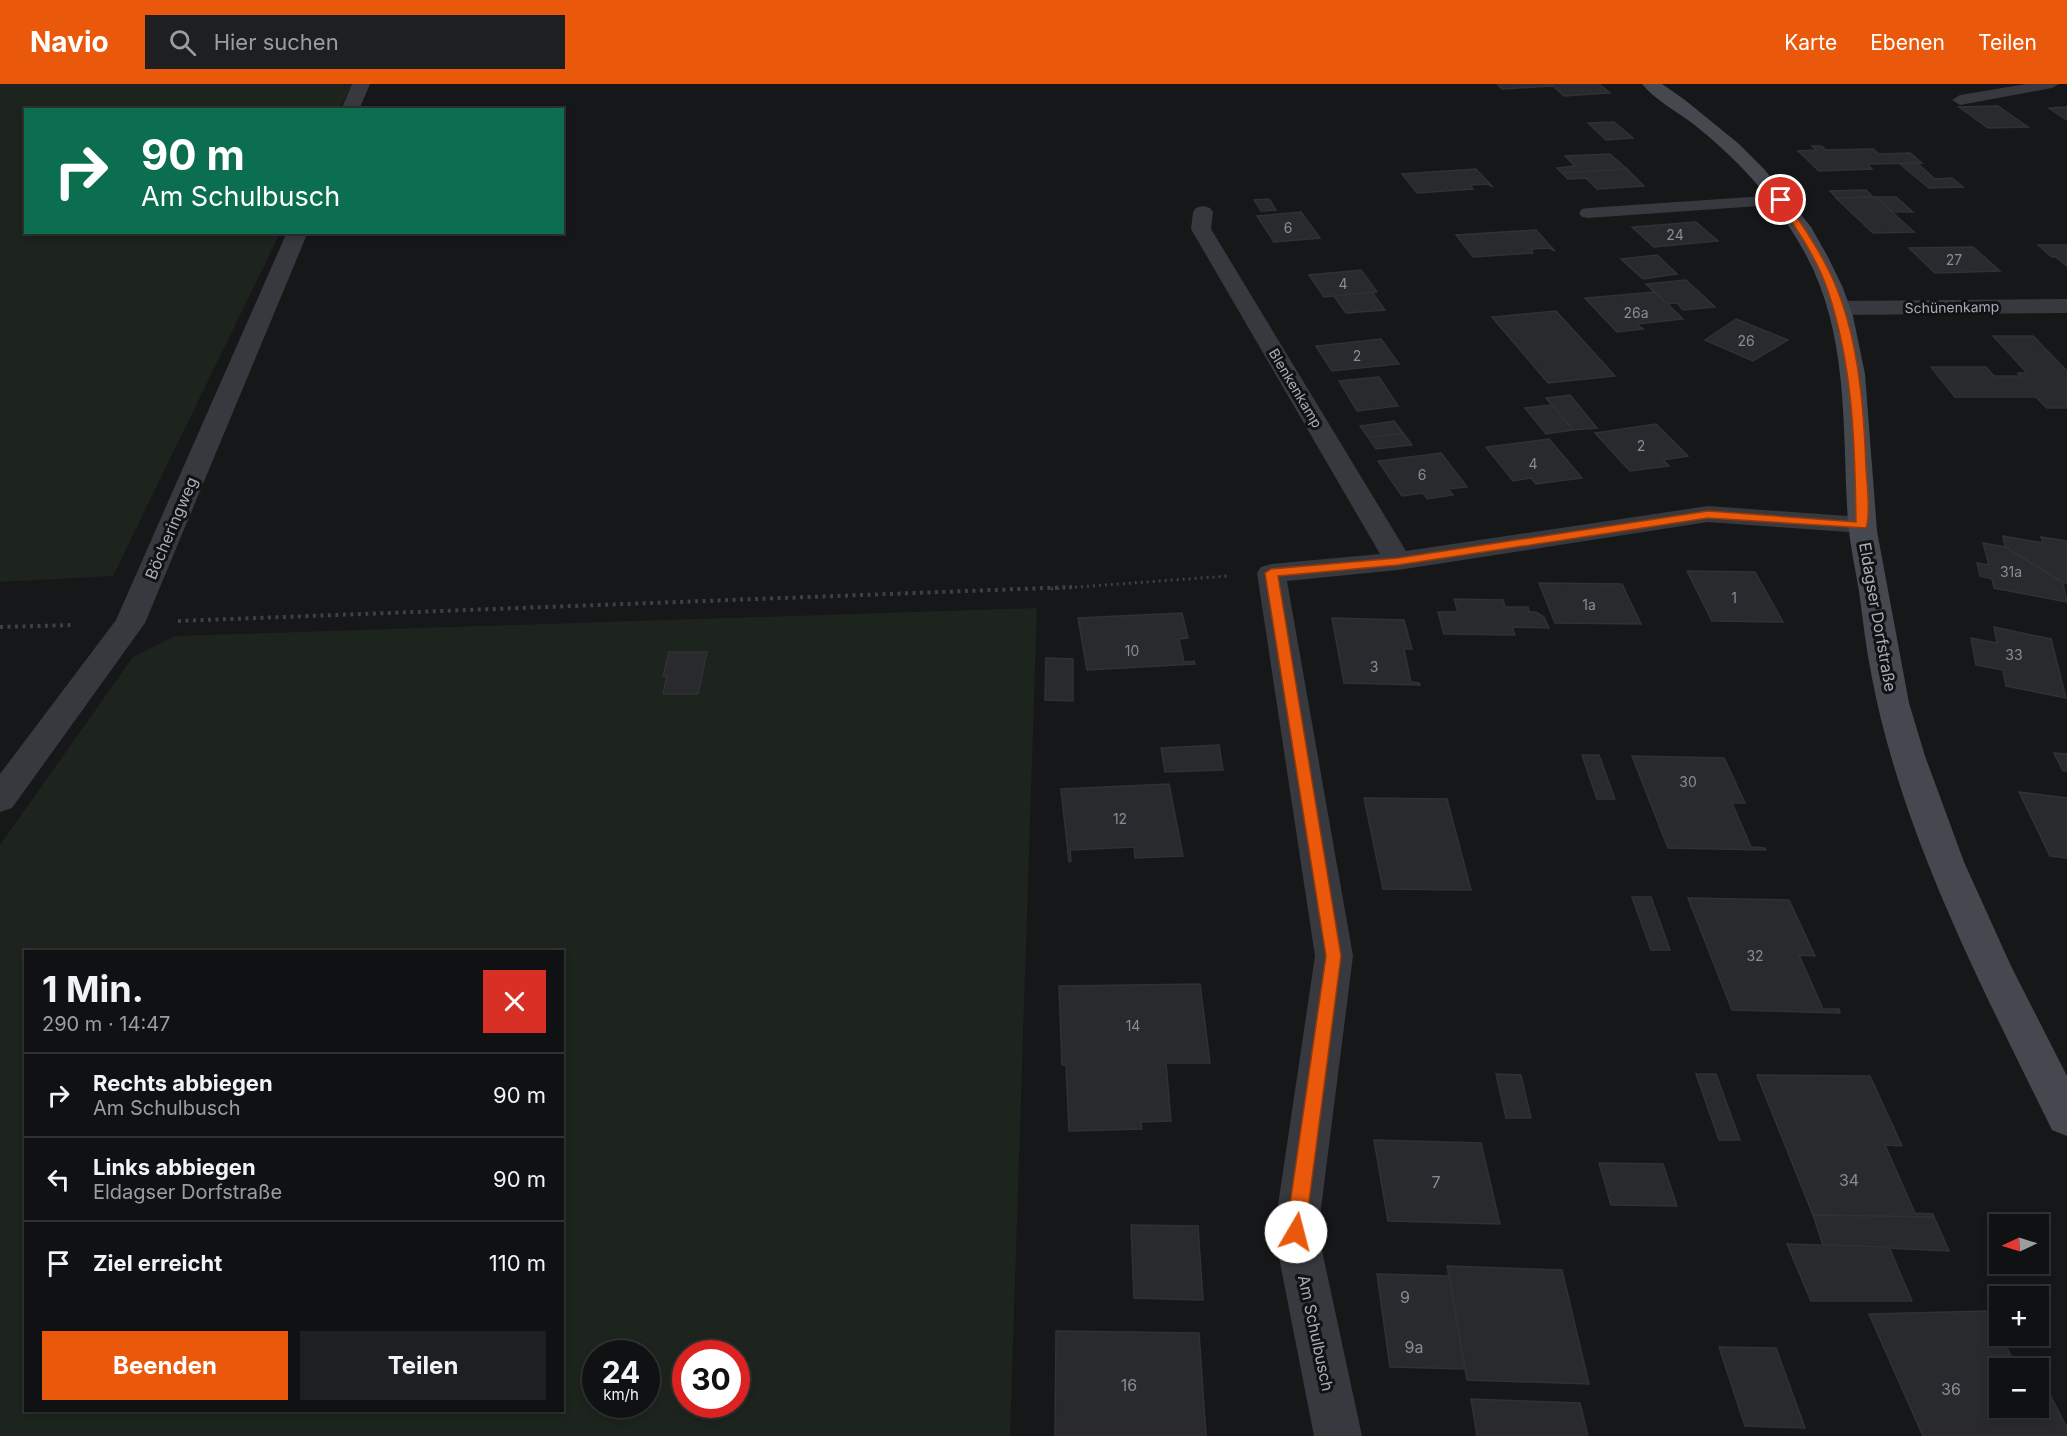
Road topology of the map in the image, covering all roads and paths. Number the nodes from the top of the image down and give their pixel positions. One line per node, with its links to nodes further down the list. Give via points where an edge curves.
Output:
1 (361, 84): 5 (street)
2 (1652, 84): 6 (street, Eldagser Dorfstraße, via 1721,139)
3 (2052, 84): 4 (lane)
4 (1960, 100)
5 (351, 108)
6 (1781, 200): 8 (lane); 11 (street, Eldagser Dorfstraße, via 1824,271)
7 (1203, 212): 13 (street, Blenkenkamp, via 1201,229)
8 (1588, 213)
9 (297, 234): 15 (street, Böcheringweg)
10 (2067, 306): 11 (street, Schünenkamp)
11 (1838, 308): 12 (street, Eldagser Dorfstraße, via 1855,386)
12 (1862, 525): 13 (street, via 1708,514); 18 (street, Eldagser Dorfstraße, via 1893,702 1912,765 1978,934)
13 (1398, 561): 14 (street)
14 (1271, 573): 15 (path, via 1044,589); 19 (street, Am Schulbusch, via 1334,956 1296,1232)
15 (130, 623): 16 (path); 17 (street, Böcheringweg)
16 (0, 627)
17 (0, 799)
18 (2067, 1117)
19 (1338, 1436)

